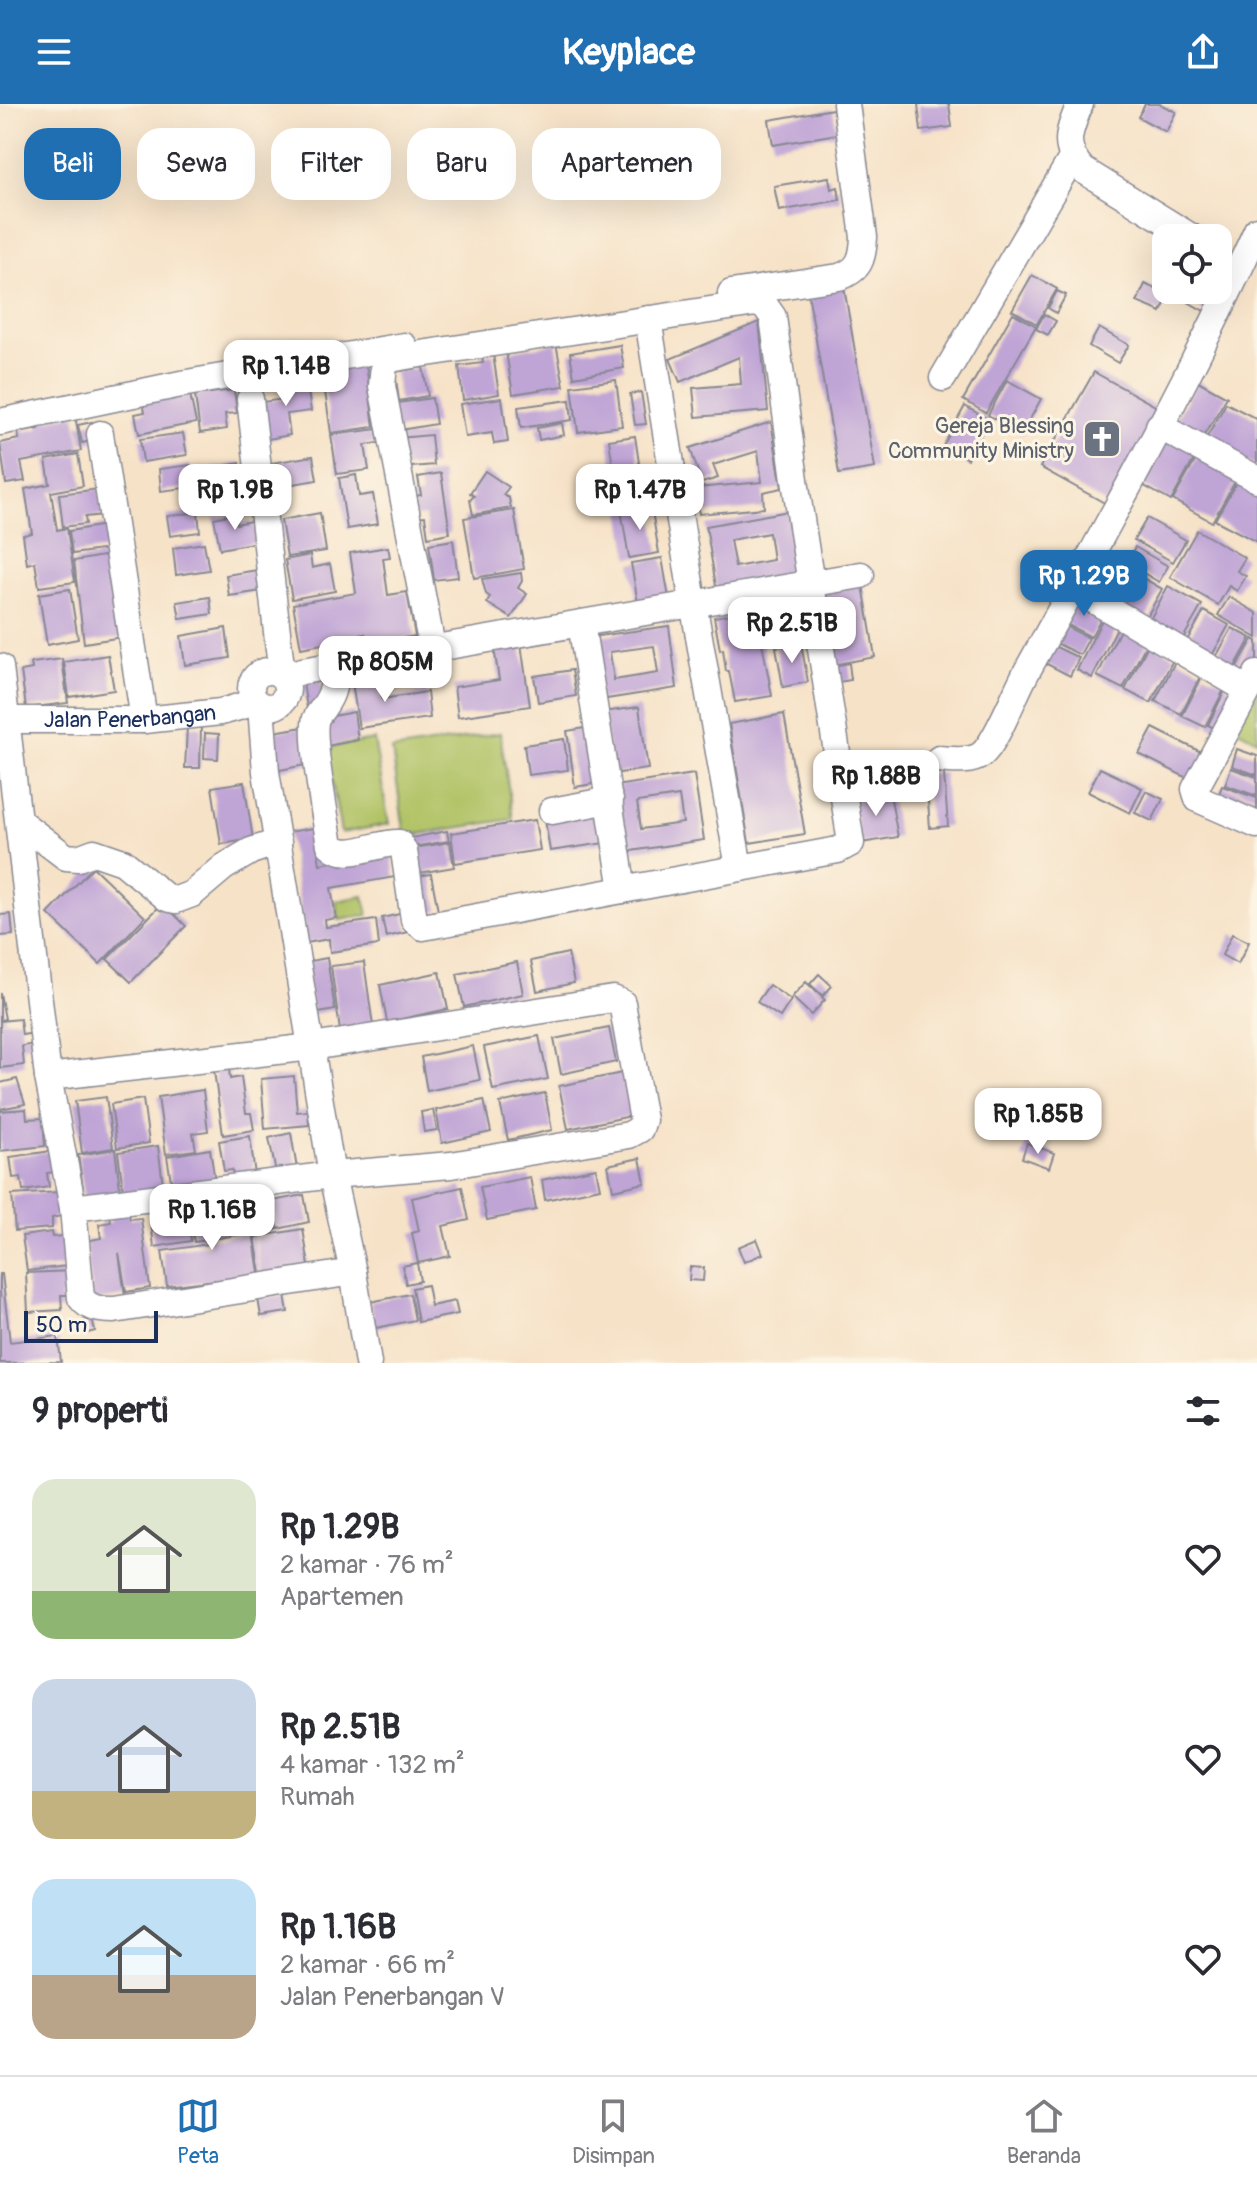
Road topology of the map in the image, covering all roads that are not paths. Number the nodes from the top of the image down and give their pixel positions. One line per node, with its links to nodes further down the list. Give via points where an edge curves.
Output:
1 (846, 104): 11 (street, via 864,237 862,259 852,273 181,384)
2 (1080, 104): 3 (street, via 1069,132)
3 (1072, 158): 4 (street); 9 (street)
4 (1170, 224)
5 (1257, 230): 6 (street)
6 (1232, 257)
7 (1210, 304): 12 (street)
8 (648, 319): 16 (street, via 756,303 771,312); 18 (street); 20 (street, via 401,357 384,364 382,386)
9 (943, 378)
10 (250, 399): 23 (street)
11 (0, 422)
12 (1159, 426): 14 (street); 17 (street)
13 (100, 434): 27 (street)
14 (1257, 479)
15 (861, 575): 16 (street)
16 (813, 583): 18 (street); 34 (street, via 851,843)
17 (1073, 588): 24 (street); 28 (street, via 987,749 975,758)
18 (693, 602): 19 (street); 34 (street)
19 (581, 623): 20 (street); 29 (street)
20 (432, 647): 21 (street)
21 (333, 666): 23 (street); 35 (street, via 333,690 316,718 330,845 340,852 399,843 417,924)
22 (0, 667): 26 (street)
23 (283, 676): 25 (street, via 268,670 254,678 251,692)
24 (1253, 682): 32 (street, via 1195,795)
25 (258, 704): 27 (street, Jalan Penerbangan); 33 (street)
26 (4, 720): 27 (street, Jalan Penerbangan); 31 (street)
27 (144, 720)
28 (939, 759)
29 (610, 800): 30 (street); 35 (street)
30 (552, 811)
31 (20, 822): 33 (street, via 66,857 94,852 123,862 176,900 238,859); 37 (street)
32 (1257, 825)
33 (278, 842): 36 (street)
34 (739, 868): 35 (street)
35 (623, 890)
36 (312, 1047): 37 (street); 38 (street); 38 (street, via 613,999 622,1003 638,1085 643,1120 629,1135 451,1165)
37 (48, 1077): 39 (street)
38 (332, 1175): 39 (street); 40 (street)
39 (73, 1208): 40 (street, via 81,1298 98,1309)
40 (353, 1272): 41 (street)
41 (368, 1363)

